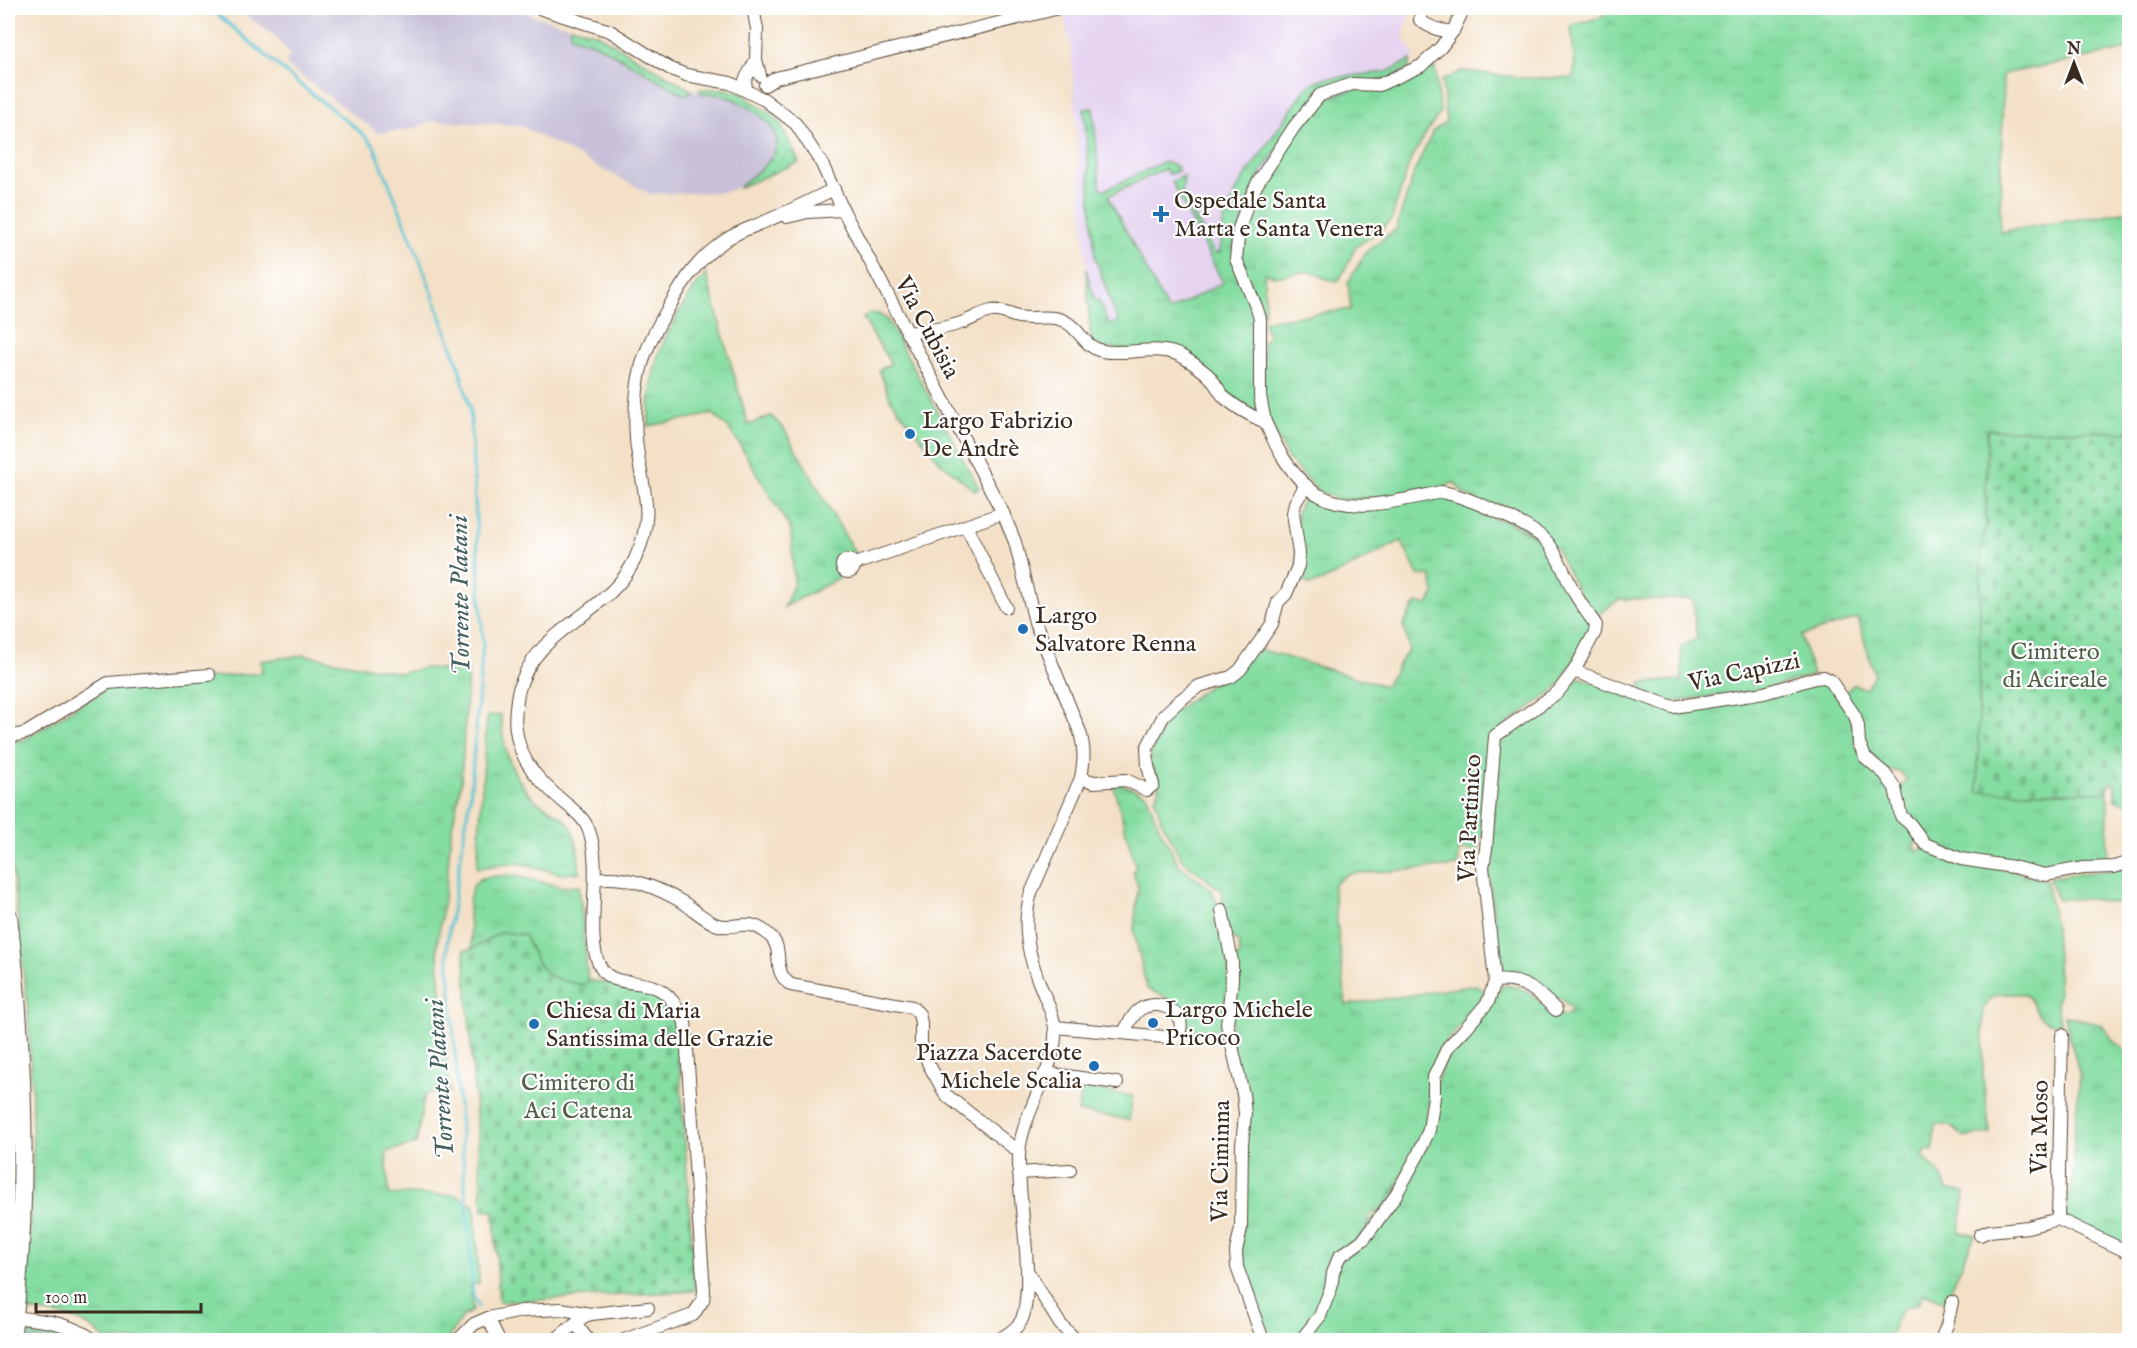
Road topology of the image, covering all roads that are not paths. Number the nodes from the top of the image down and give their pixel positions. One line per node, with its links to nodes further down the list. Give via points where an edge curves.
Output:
1 (539, 8): 7 (street, via 610,31 686,75)
2 (753, 8): 7 (street, via 757,29)
3 (1422, 8): 6 (street, via 1420,20 1424,23)
4 (1464, 8): 6 (street)
5 (1055, 9): 7 (street)
6 (1453, 31): 12 (street, via 1421,66 1379,85 1352,84 1320,94 1257,184 1239,229 1236,259 1260,320 1260,396)
7 (756, 83): 8 (street, Via Cubisia, via 796,124)
8 (834, 189): 9 (street, Via Cubisia); 10 (street)
9 (843, 210): 10 (street); 11 (street, Via Cubisia)
10 (769, 220): 23 (street, via 729,238 697,263 649,344 640,372 636,411 636,438 648,510 642,544 617,588 537,653 520,687 515,728 522,754 538,779 582,818 594,852)
11 (907, 333): 12 (street, via 961,324 991,311 1059,319 1072,324 1095,349 1137,353 1168,350 1183,357 1210,376 1224,397); 14 (street, Via Cubisia)
12 (1265, 422): 13 (street, via 1283,458)
13 (1306, 485): 18 (street, via 1336,502 1369,505 1452,493 1536,533 1548,542 1596,625); 21 (street, via 1293,513 1298,566 1286,594 1278,602 1272,624 1240,670 1231,677 1199,686 1164,716 1148,748 1153,785 1147,790 1126,780 1094,782)
14 (1003, 513): 15 (street); 21 (street, Via Cubisia, via 1015,542 1035,622 1080,732 1084,748)
15 (966, 526): 16 (street); 17 (street)
16 (855, 564)
17 (1006, 607)
18 (1574, 671): 22 (street, Via Capizzi, via 1673,707 1764,693 1824,677 1855,716 1865,757 1895,788 1901,816 1925,844 1961,859 2045,875); 26 (street, Via Partinico, via 1558,692 1495,736 1483,867)
19 (209, 675): 20 (street, via 108,682)
20 (13, 737)
21 (1081, 778): 28 (street, Via Cubisia, via 1027,907 1028,952)
22 (2130, 862)
23 (596, 879): 33 (street, via 626,879 681,902 714,923 752,924 762,929 776,943 778,969 782,979 791,985 912,1006 921,1023 921,1043 929,1065 946,1095); 52 (street, via 594,929 602,971 610,977 665,993 685,1022 704,1291 693,1315)
24 (1222, 909): 55 (street, Via Ciminna, via 1232,962 1227,1024 1245,1114 1241,1228 1236,1258)
25 (8, 916): 46 (highway, via 19,1037 22,1132 19,1252)
26 (1495, 981): 27 (street, via 1507,980 1535,989); 56 (street, via 1488,1002 1448,1047 1434,1077 1429,1130 1418,1155 1394,1198 1364,1239 1339,1257 1320,1316)
27 (1556, 1010)
28 (1055, 1027): 29 (street); 31 (street, via 1055,1045)
29 (1123, 1033)
30 (2062, 1035): 36 (street, Via Moso)
31 (1045, 1073): 32 (street); 33 (street)
32 (1117, 1083)
33 (1019, 1152): 35 (street)
34 (1070, 1170): 35 (street)
35 (1019, 1173): 39 (street)
36 (2058, 1219): 37 (street); 38 (street)
37 (1980, 1235)
38 (2130, 1253)
39 (1028, 1272): 53 (street, via 1022,1320); 54 (street, via 1060,1324)
40 (1952, 1302): 57 (street)
41 (648, 1308): 42 (street)
42 (591, 1314): 44 (street, via 561,1309); 45 (street)
43 (22, 1318): 47 (street, via 57,1322)
44 (488, 1318): 48 (street, via 474,1324); 49 (street)
45 (576, 1324): 50 (street); 51 (street)
46 (11, 1341)
47 (94, 1341)
48 (458, 1341)
49 (499, 1341)
50 (555, 1341)
51 (588, 1341)
52 (624, 1341)
53 (999, 1341)
54 (1076, 1341)
55 (1263, 1341)
56 (1301, 1341)
57 (1941, 1341)

